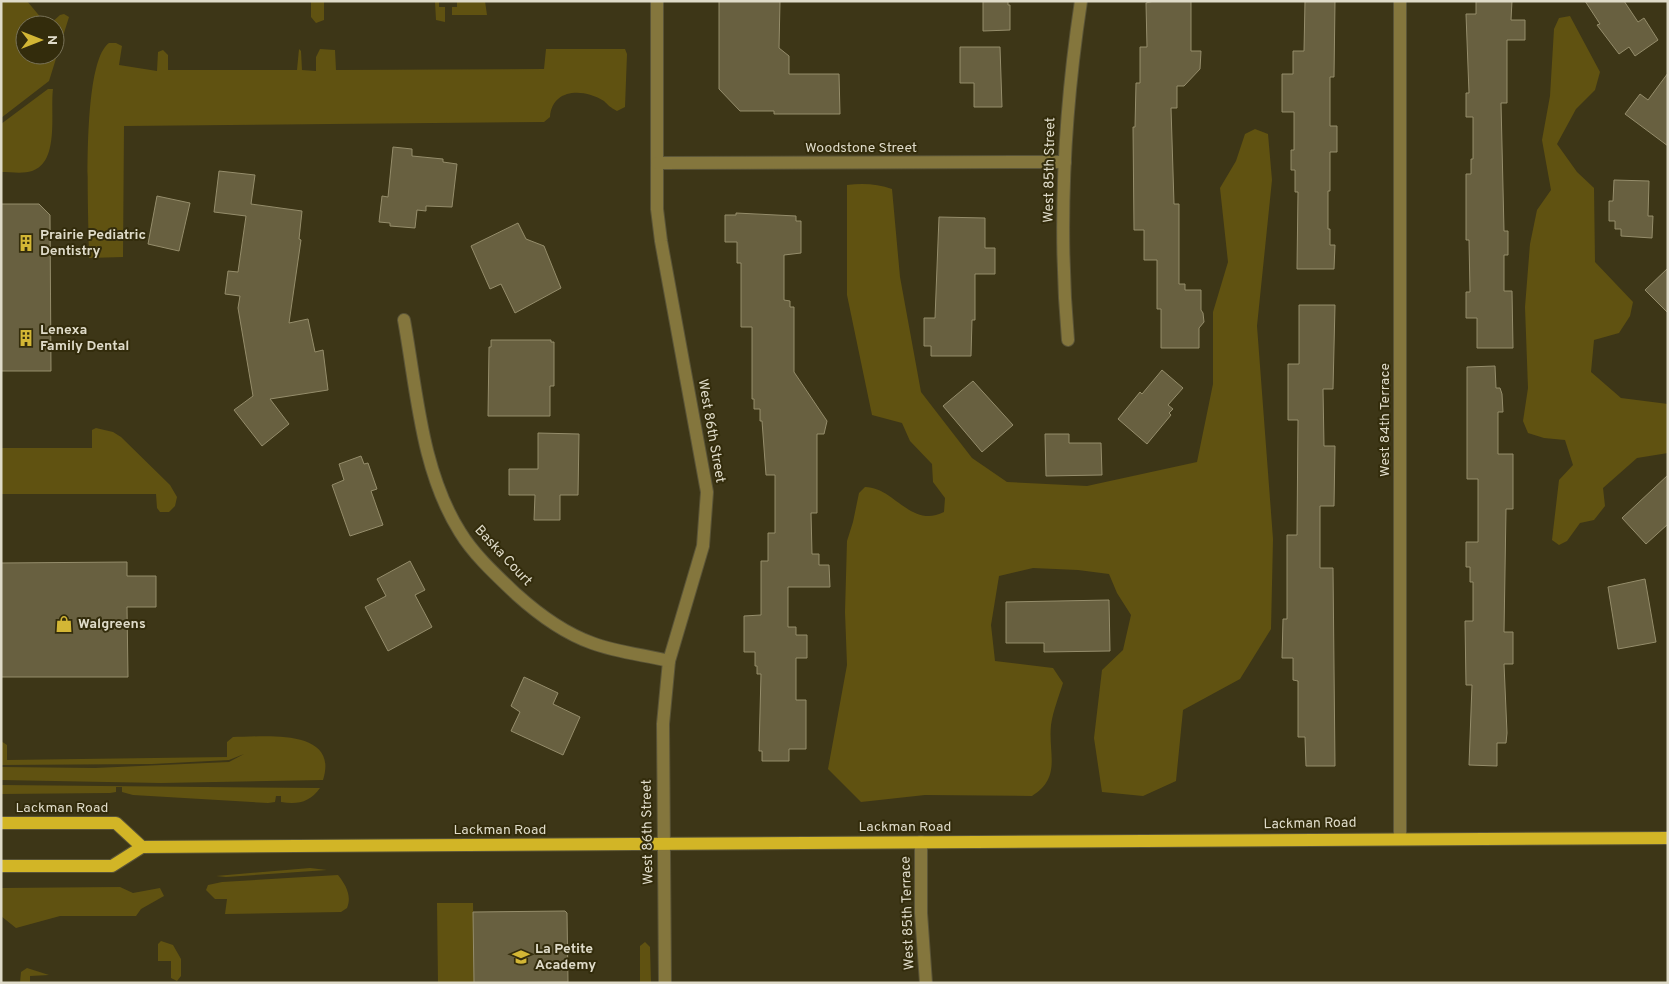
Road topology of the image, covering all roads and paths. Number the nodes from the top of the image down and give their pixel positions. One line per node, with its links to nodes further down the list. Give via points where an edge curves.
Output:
1 (657, 1): 5 (street, West 86th Street)
2 (1081, 1): 4 (street, West 85th Street, via 1070,71)
3 (1400, 1): 10 (street, West 84th Terrace)
4 (1065, 162): 5 (street, Woodstone Street); 7 (street, West 85th Street, via 1064,269)
5 (657, 163): 8 (street, West 86th Street, via 660,241 707,492 703,546)
6 (404, 320): 8 (street, Baska Court, via 436,483 469,545 524,601 560,626 592,643)
7 (1068, 340)
8 (669, 661): 13 (street, West 86th Street, via 663,724)
9 (1, 823): 14 (main road, Lackman Road, via 116,823)
10 (1400, 838): 11 (main road, Lackman Road); 12 (main road, Lackman Road)
11 (1668, 838)
12 (921, 842): 13 (main road, Lackman Road); 17 (street, West 85th Terrace, via 921,913)
13 (663, 843): 14 (main road, Lackman Road); 16 (street, West 86th Street)
14 (142, 847): 15 (main road, via 112,866)
15 (1, 866)
16 (665, 983)
17 (926, 983)

